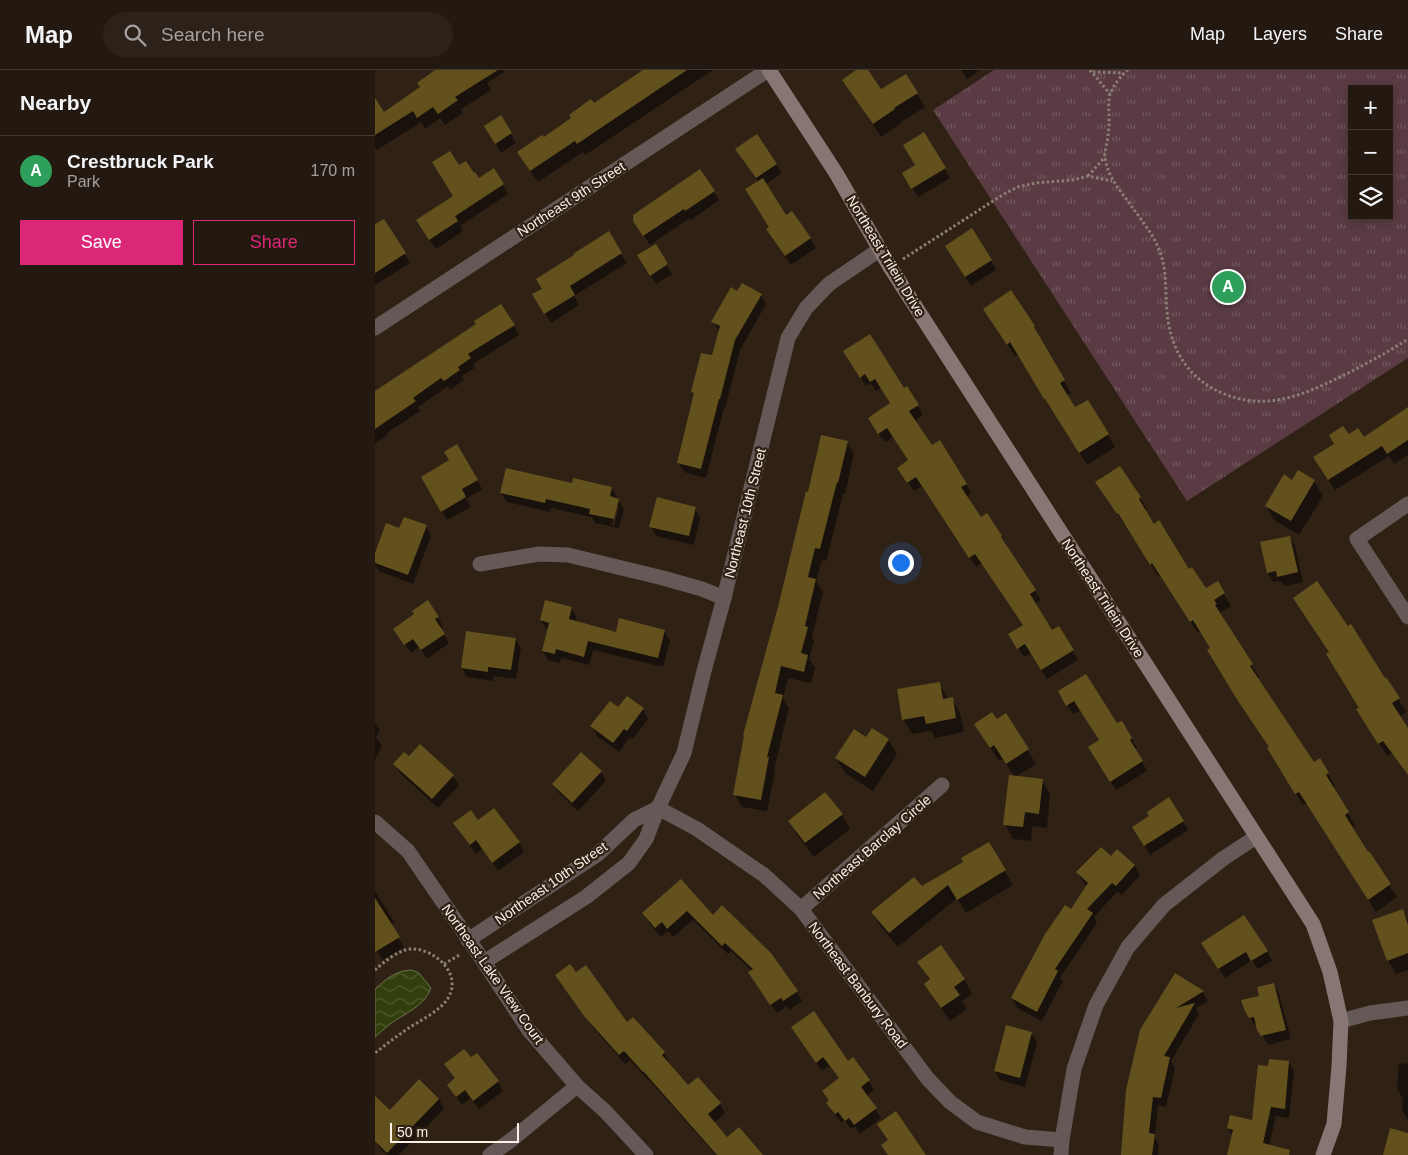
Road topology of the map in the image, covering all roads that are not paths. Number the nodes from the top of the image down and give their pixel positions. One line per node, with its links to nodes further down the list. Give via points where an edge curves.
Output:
1 (768, 70): 2 (street, Northeast Trilein Drive, via 836,173); 3 (street, Northeast 9th Street)
2 (879, 250): 6 (street, Northeast 10th Street, via 829,284 806,308 788,338); 11 (street, Northeast Trilein Drive)
3 (375, 328)
4 (1408, 504): 7 (street, via 1357,539)
5 (480, 564): 6 (street, via 539,554 568,555 663,578)
6 (724, 598): 9 (street, Northeast 10th Street, via 684,753)
7 (1408, 617)
8 (942, 785): 12 (street, Northeast Barclay Circle)
9 (658, 808): 12 (street, Northeast Banbury Road, via 764,875); 13 (street, Northeast 10th Street, via 634,820 598,854); 14 (street, Northeast 10th Street, via 646,840 629,862 586,897)
10 (381, 827): 13 (street, Northeast Lake View Court, via 408,851)
11 (1256, 837): 16 (street, Northeast Trilein Drive, via 1313,924 1330,972); 18 (street, via 1164,905 1128,947 1096,1005 1074,1069)
12 (801, 909): 18 (street, Northeast Banbury Road, via 928,1079 950,1102 977,1122)
13 (468, 940): 14 (street, Northeast Lake View Court)
14 (484, 962): 17 (street, Northeast Lake View Court, via 528,1029)
15 (1408, 1008): 16 (street)
16 (1341, 1021): 21 (street, Northeast Trilein Drive, via 1334,1124)
17 (577, 1086): 19 (street); 20 (street, Northeast Lake View Court)
18 (1062, 1147)
19 (490, 1155)
20 (647, 1155)
21 (1323, 1155)

